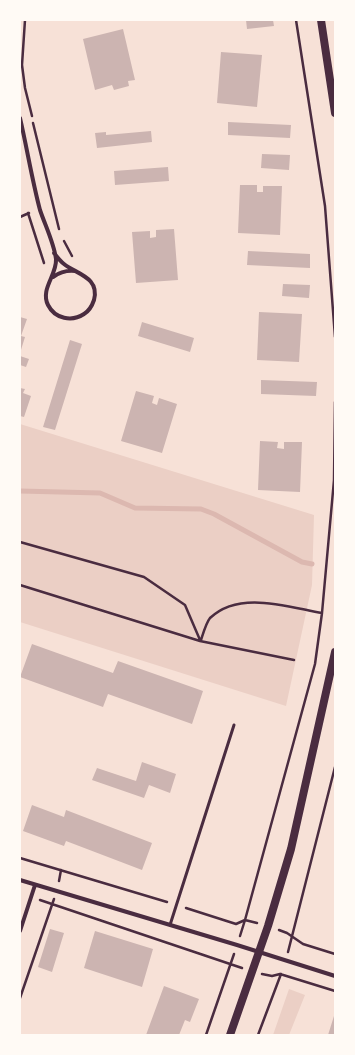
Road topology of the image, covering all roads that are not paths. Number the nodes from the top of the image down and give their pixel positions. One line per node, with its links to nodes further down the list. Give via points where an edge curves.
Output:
1 (322, 20): 2 (main road)
2 (335, 113)
3 (20, 118): 4 (street, via 40,209)
4 (54, 252): 5 (street, via 64,264); 6 (street, via 55,269)
5 (77, 272): 6 (street, via 61,272); 6 (street, via 85,275 90,281 94,293 92,306 80,317 65,318 52,311 46,297)
6 (49, 282)
7 (335, 652): 13 (main road, via 293,841)
8 (234, 724): 11 (lane)
9 (20, 880): 10 (street)
10 (35, 885): 11 (street); 12 (street)
11 (170, 925): 13 (street)
12 (20, 931)
13 (260, 952): 14 (street); 15 (main road)
14 (335, 976)
15 (230, 1035)

